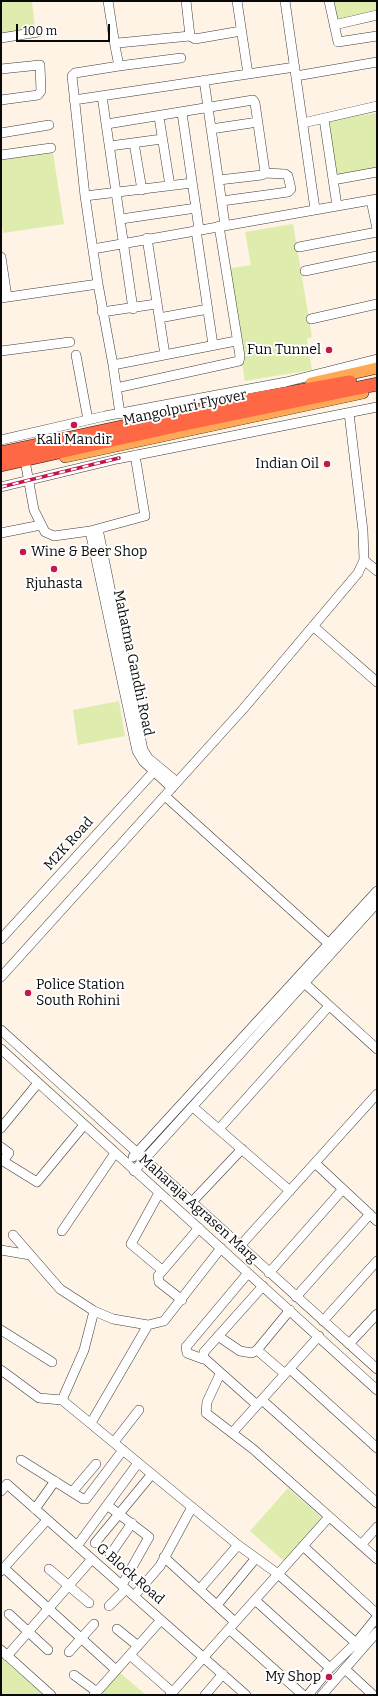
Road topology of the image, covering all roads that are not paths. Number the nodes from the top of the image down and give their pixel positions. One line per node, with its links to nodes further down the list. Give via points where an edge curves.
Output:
1 (108, 1): 13 (street)
2 (186, 1): 10 (street)
3 (237, 1): 8 (street)
4 (285, 1): 18 (street)
5 (329, 1): 7 (street)
6 (377, 15): 7 (street)
7 (334, 25): 11 (street, via 338,42)
8 (241, 31): 10 (street, via 195,39); 19 (street)
9 (38, 32): 12 (street)
10 (190, 36): 13 (street, via 118,43)
11 (377, 36)
12 (1, 38)
13 (115, 46): 16 (street)
14 (181, 58): 16 (street)
15 (377, 62): 18 (street)
16 (119, 66): 23 (street, via 73,74)
17 (1, 69): 22 (street, via 40,65 41,91 38,95)
18 (296, 71): 19 (street); 30 (street)
19 (248, 74): 20 (street)
20 (204, 80): 21 (street); 25 (street)
21 (102, 96): 23 (street); 31 (street)
22 (1, 100)
23 (74, 100): 48 (street)
24 (377, 106): 28 (street)
25 (208, 109): 26 (street); 29 (street, via 253,100 256,102); 33 (street)
26 (182, 113): 27 (street); 44 (street)
27 (159, 116): 31 (street); 35 (street)
28 (324, 119): 30 (street); 43 (street)
29 (258, 122): 33 (street); 41 (street)
30 (303, 123): 53 (street)
31 (107, 124): 37 (street)
32 (49, 125): 34 (street)
33 (211, 129): 42 (street)
34 (1, 133)
35 (162, 139): 36 (street); 45 (street)
36 (134, 143): 37 (street); 46 (street)
37 (110, 146): 47 (street)
38 (51, 148): 39 (street)
39 (1, 155)
40 (377, 172): 43 (street)
41 (265, 174): 42 (street); 50 (street, via 285,174 288,176 291,189 288,192)
42 (219, 180): 50 (street)
43 (333, 180): 51 (street)
44 (192, 183): 45 (street); 52 (street)
45 (170, 186): 46 (street)
46 (142, 190): 47 (street)
47 (117, 193): 48 (street); 54 (street)
48 (85, 196): 62 (street)
49 (374, 199): 51 (street); 56 (street)
50 (222, 201): 55 (street)
51 (337, 206): 53 (street)
52 (196, 208): 54 (street); 57 (street)
53 (315, 209): 55 (street)
54 (121, 219): 60 (street)
55 (222, 225): 57 (street); 75 (street)
56 (377, 229)
57 (197, 230): 59 (street); 71 (street)
58 (377, 232): 61 (street)
59 (147, 238): 60 (street); 68 (street)
60 (124, 242): 62 (street); 70 (street)
61 (299, 247)
62 (93, 248): 66 (street)
63 (377, 256): 65 (street)
64 (1, 257): 67 (street)
65 (305, 271)
66 (98, 284): 67 (street); 72 (street)
67 (4, 297)
68 (156, 304): 70 (street); 73 (street)
69 (377, 304): 74 (street)
70 (133, 308): 72 (street)
71 (208, 309): 73 (street); 77 (street)
72 (102, 312): 82 (street)
73 (159, 318): 80 (street)
74 (311, 319)
75 (236, 341): 77 (street); 86 (street, via 240,359 236,362)
76 (70, 342): 78 (street)
77 (214, 345): 80 (street)
78 (1, 351)
79 (76, 355): 91 (street)
80 (164, 355): 82 (street)
81 (377, 359): 90 (street, via 286,382)
82 (113, 365): 86 (street)
83 (377, 368): 93 (main road)
84 (377, 375): 94 (highway, Mangolpuri Flyover)
85 (377, 384): 96 (highway, Mangolpuri Flyover)
86 (116, 388): 90 (street)
87 (377, 389): 97 (main road)
88 (377, 406): 89 (street)
89 (349, 413): 95 (street); 104 (street)
90 (120, 414): 91 (street)
91 (88, 420): 92 (street)
92 (1, 440)
93 (1, 447)
94 (1, 453)
95 (135, 455): 99 (street); 102 (street, via 145,516)
96 (1, 465)
97 (26, 466): 98 (main road); 99 (street)
98 (1, 472)
99 (30, 484): 100 (street); 101 (street, via 34,510)
100 (1, 487)
101 (40, 521): 102 (street, via 45,532 51,536); 103 (street)
102 (94, 530): 108 (street, Mahatma Gandhi Road, via 137,751 143,761)
103 (1, 533)
104 (364, 560): 105 (street); 106 (street, via 358,573)
105 (377, 571)
106 (313, 626): 107 (street); 109 (street)
107 (377, 682)
108 (156, 769): 109 (street, Mahatma Gandhi Road); 113 (street, M2K Road)
109 (175, 786): 110 (street)
110 (165, 796): 114 (street); 115 (street)
111 (377, 890): 114 (street)
112 (377, 903): 116 (street)
113 (1, 939)
114 (328, 944): 116 (street)
115 (1, 977)
116 (301, 980): 117 (street); 123 (street); 130 (street)
117 (329, 1006): 120 (street); 126 (street)
118 (1, 1030): 130 (street, Maharaja Agrasen Marg)
119 (1, 1049): 121 (street, Maharaja Agrasen Marg)
120 (377, 1049)
121 (38, 1083): 124 (street, Maharaja Agrasen Marg); 125 (street)
122 (377, 1094): 132 (street)
123 (192, 1106): 126 (street); 131 (street)
124 (84, 1125): 127 (street, via 37,1182 3,1161 9,1153); 129 (street, Maharaja Agrasen Marg)
125 (1, 1128)
126 (219, 1130): 128 (street)
127 (1, 1147)
128 (242, 1149): 136 (street); 138 (street)
129 (114, 1153): 133 (street, Maharaja Agrasen Marg); 142 (street)
130 (136, 1153): 131 (street, Maharaja Agrasen Marg); 133 (street)
131 (144, 1160): 134 (street); 138 (street, Maharaja Agrasen Marg)
132 (315, 1163): 135 (street); 136 (street)
133 (127, 1164): 134 (street, Maharaja Agrasen Marg)
134 (134, 1171): 137 (street, Maharaja Agrasen Marg)
135 (343, 1189): 139 (street); 151 (street)
136 (290, 1191): 144 (street)
137 (159, 1193): 141 (street, Maharaja Agrasen Marg); 149 (street, via 131,1244)
138 (191, 1202): 144 (street, Maharaja Agrasen Marg)
139 (370, 1214): 140 (street); 153 (street)
140 (377, 1221)
141 (199, 1228): 145 (street, Maharaja Agrasen Marg); 149 (street)
142 (62, 1231)
143 (13, 1235): 147 (street)
144 (240, 1246): 151 (street, Maharaja Agrasen Marg)
145 (221, 1248): 150 (street, Maharaja Agrasen Marg); 154 (street)
146 (1, 1250): 147 (street)
147 (30, 1255): 156 (street, via 60,1289)
148 (377, 1261): 158 (street)
149 (162, 1270): 154 (street, via 158,1276 159,1282)
150 (248, 1273): 152 (street, Maharaja Agrasen Marg); 165 (street, via 186,1347 186,1353)
151 (269, 1273): 153 (street, Maharaja Agrasen Marg)
152 (263, 1286): 155 (street, Maharaja Agrasen Marg); 161 (street)
153 (296, 1297): 158 (street, Maharaja Agrasen Marg)
154 (182, 1300): 159 (street, via 164,1321)
155 (290, 1310): 162 (street, Maharaja Agrasen Marg); 164 (street)
156 (94, 1311): 159 (street, via 113,1319); 174 (street, via 84,1350)
157 (377, 1314): 163 (street)
158 (323, 1321): 163 (street, Maharaja Agrasen Marg)
159 (148, 1324): 177 (street)
160 (1, 1330): 166 (street)
161 (218, 1336): 164 (street, via 247,1354); 165 (street, via 204,1352)
162 (319, 1336): 168 (street); 172 (street, Maharaja Agrasen Marg)
163 (349, 1344): 167 (street, Maharaja Agrasen Marg)
164 (257, 1350): 168 (street)
165 (203, 1359): 170 (street)
166 (52, 1362)
167 (377, 1369)
168 (287, 1372): 175 (street); 180 (street)
169 (2, 1373): 174 (street, via 39,1398)
170 (220, 1374): 175 (street); 178 (street, via 205,1408 206,1413)
171 (377, 1375): 172 (street)
172 (369, 1383): 173 (street, Maharaja Agrasen Marg)
173 (377, 1390)
174 (62, 1400): 177 (street)
175 (260, 1403): 178 (street); 189 (street)
176 (139, 1410): 179 (street)
177 (91, 1423): 179 (street)
178 (232, 1433): 194 (street)
179 (114, 1442): 181 (street)
180 (377, 1448)
181 (123, 1450): 183 (street); 188 (street, via 86,1499)
182 (21, 1460): 186 (street)
183 (138, 1463): 185 (street); 190 (street)
184 (96, 1464): 188 (street)
185 (152, 1474): 191 (street); 193 (street)
186 (55, 1481): 188 (street); 192 (street)
187 (1, 1491): 192 (street, G Block Road, via 7,1484)
188 (73, 1491)
189 (377, 1503)
190 (107, 1505): 193 (street); 201 (street)
191 (192, 1507): 199 (street); 204 (street)
192 (35, 1509): 195 (street, G Block Road)
193 (120, 1514): 196 (street); 198 (street)
194 (329, 1517): 200 (street); 202 (street)
195 (47, 1520): 201 (street, G Block Road); 209 (street)
196 (132, 1523): 203 (street); 212 (street, via 149,1537)
197 (377, 1527): 200 (street)
198 (95, 1543)
199 (238, 1545): 205 (street); 213 (street)
200 (361, 1545): 206 (street)
201 (77, 1546): 207 (street, G Block Road)
202 (303, 1546): 210 (street); 221 (street)
203 (110, 1555)
204 (164, 1557): 213 (street); 214 (street, via 160,1566)
205 (256, 1558): 210 (street); 217 (street)
206 (377, 1559)
207 (92, 1560): 211 (street); 212 (street, G Block Road)
208 (49, 1569): 211 (street)
209 (3, 1570): 219 (street)
210 (278, 1574): 215 (street); 231 (street)
211 (69, 1586): 216 (street); 219 (street)
212 (124, 1587): 214 (street, G Block Road); 218 (street)
213 (200, 1589): 217 (street)
214 (134, 1596): 223 (street, G Block Road)
215 (254, 1600): 224 (street); 238 (street)
216 (89, 1603)
217 (217, 1605): 224 (street)
218 (109, 1606)
219 (49, 1609): 228 (street); 230 (street)
220 (8, 1614): 228 (street)
221 (377, 1614)
222 (377, 1617): 231 (street)
223 (161, 1620): 232 (street); 237 (street, G Block Road)
224 (235, 1622): 227 (street)
225 (94, 1624): 230 (street)
226 (117, 1629): 232 (street)
227 (229, 1629): 237 (street); 248 (street)
228 (28, 1632): 233 (street); 235 (street)
229 (377, 1632): 239 (street)
230 (82, 1638): 234 (street); 240 (street)
231 (356, 1643): 238 (street)
232 (138, 1646): 236 (street)
233 (48, 1650)
234 (69, 1652)
235 (4, 1653): 245 (street)
236 (130, 1655): 240 (street); 244 (street)
237 (204, 1657): 242 (street, G Block Road); 244 (street)
238 (330, 1668): 249 (street)
239 (345, 1669): 250 (street); 251 (street)
240 (116, 1670): 243 (street)
241 (74, 1674): 243 (street)
242 (223, 1674): 246 (street); 247 (street, G Block Road)
243 (95, 1694)
244 (171, 1694)
245 (51, 1695)
246 (205, 1695)
247 (246, 1695)
248 (303, 1695)
249 (308, 1695)
250 (322, 1695)
251 (373, 1695)

